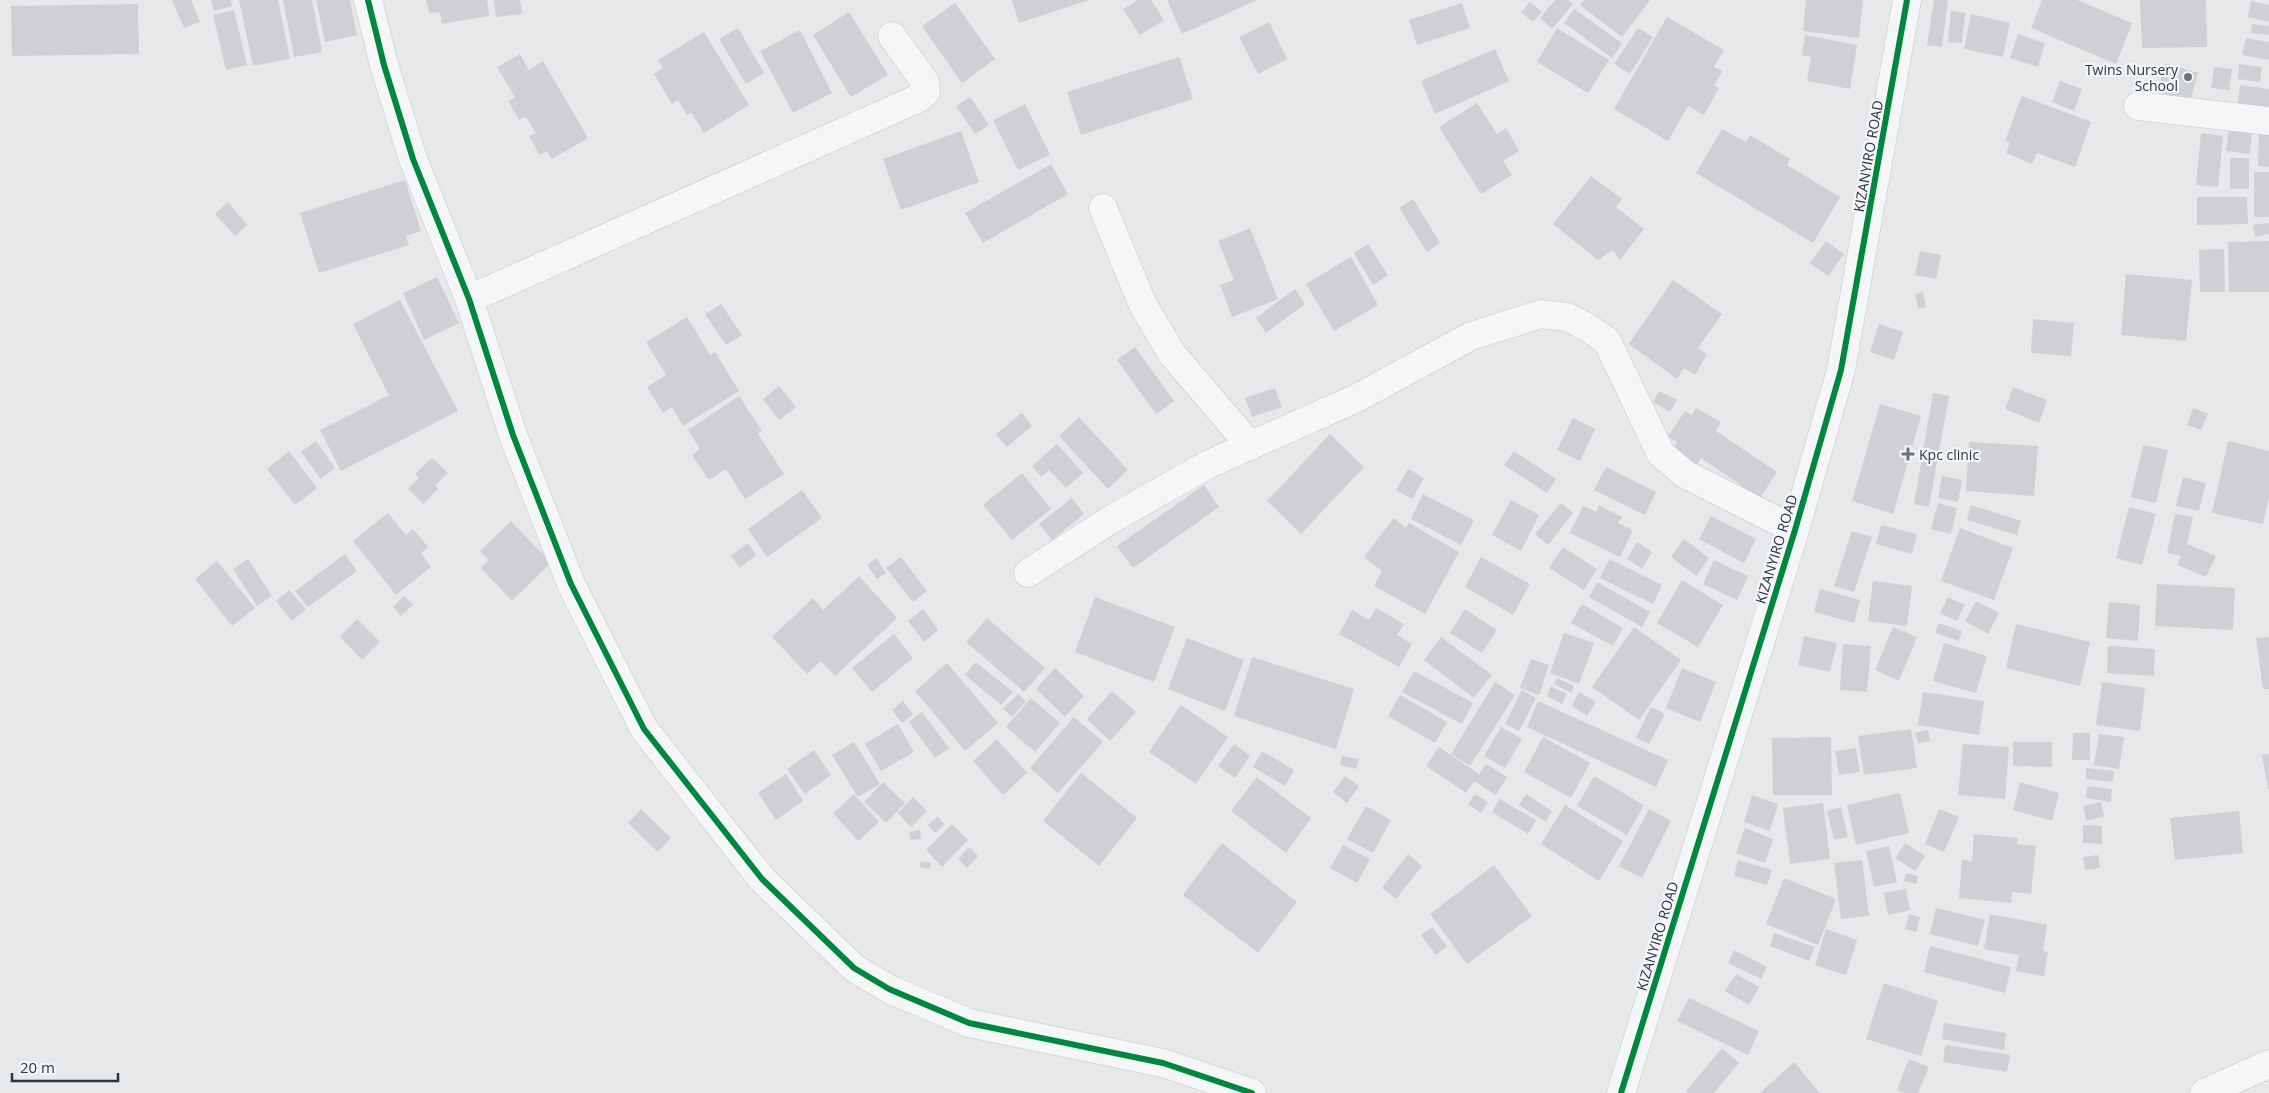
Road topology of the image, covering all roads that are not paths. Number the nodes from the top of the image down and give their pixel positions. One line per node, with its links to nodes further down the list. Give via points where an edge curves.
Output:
1 (368, 0): 7 (street, via 384,65 414,158)
2 (1907, 0): 9 (street, KIZANYIRO ROAD, via 1840,370)
3 (892, 36): 7 (street, via 925,82 926,92 919,98)
4 (2138, 106): 5 (street)
5 (2269, 121)
6 (1103, 208): 8 (street, via 1143,305 1172,354)
7 (469, 299): 12 (street, via 513,435 575,592 644,728 762,878 854,968 889,989 969,1023 1163,1063)
8 (1249, 444): 9 (street, via 1357,398 1471,336 1541,314 1567,317 1607,341 1662,454 1685,474); 10 (street, via 1110,520)
9 (1795, 530): 13 (street, KIZANYIRO ROAD)
10 (1028, 573)
11 (2269, 1064): 14 (street)
12 (1252, 1093)
13 (1621, 1093)
14 (2204, 1093)

